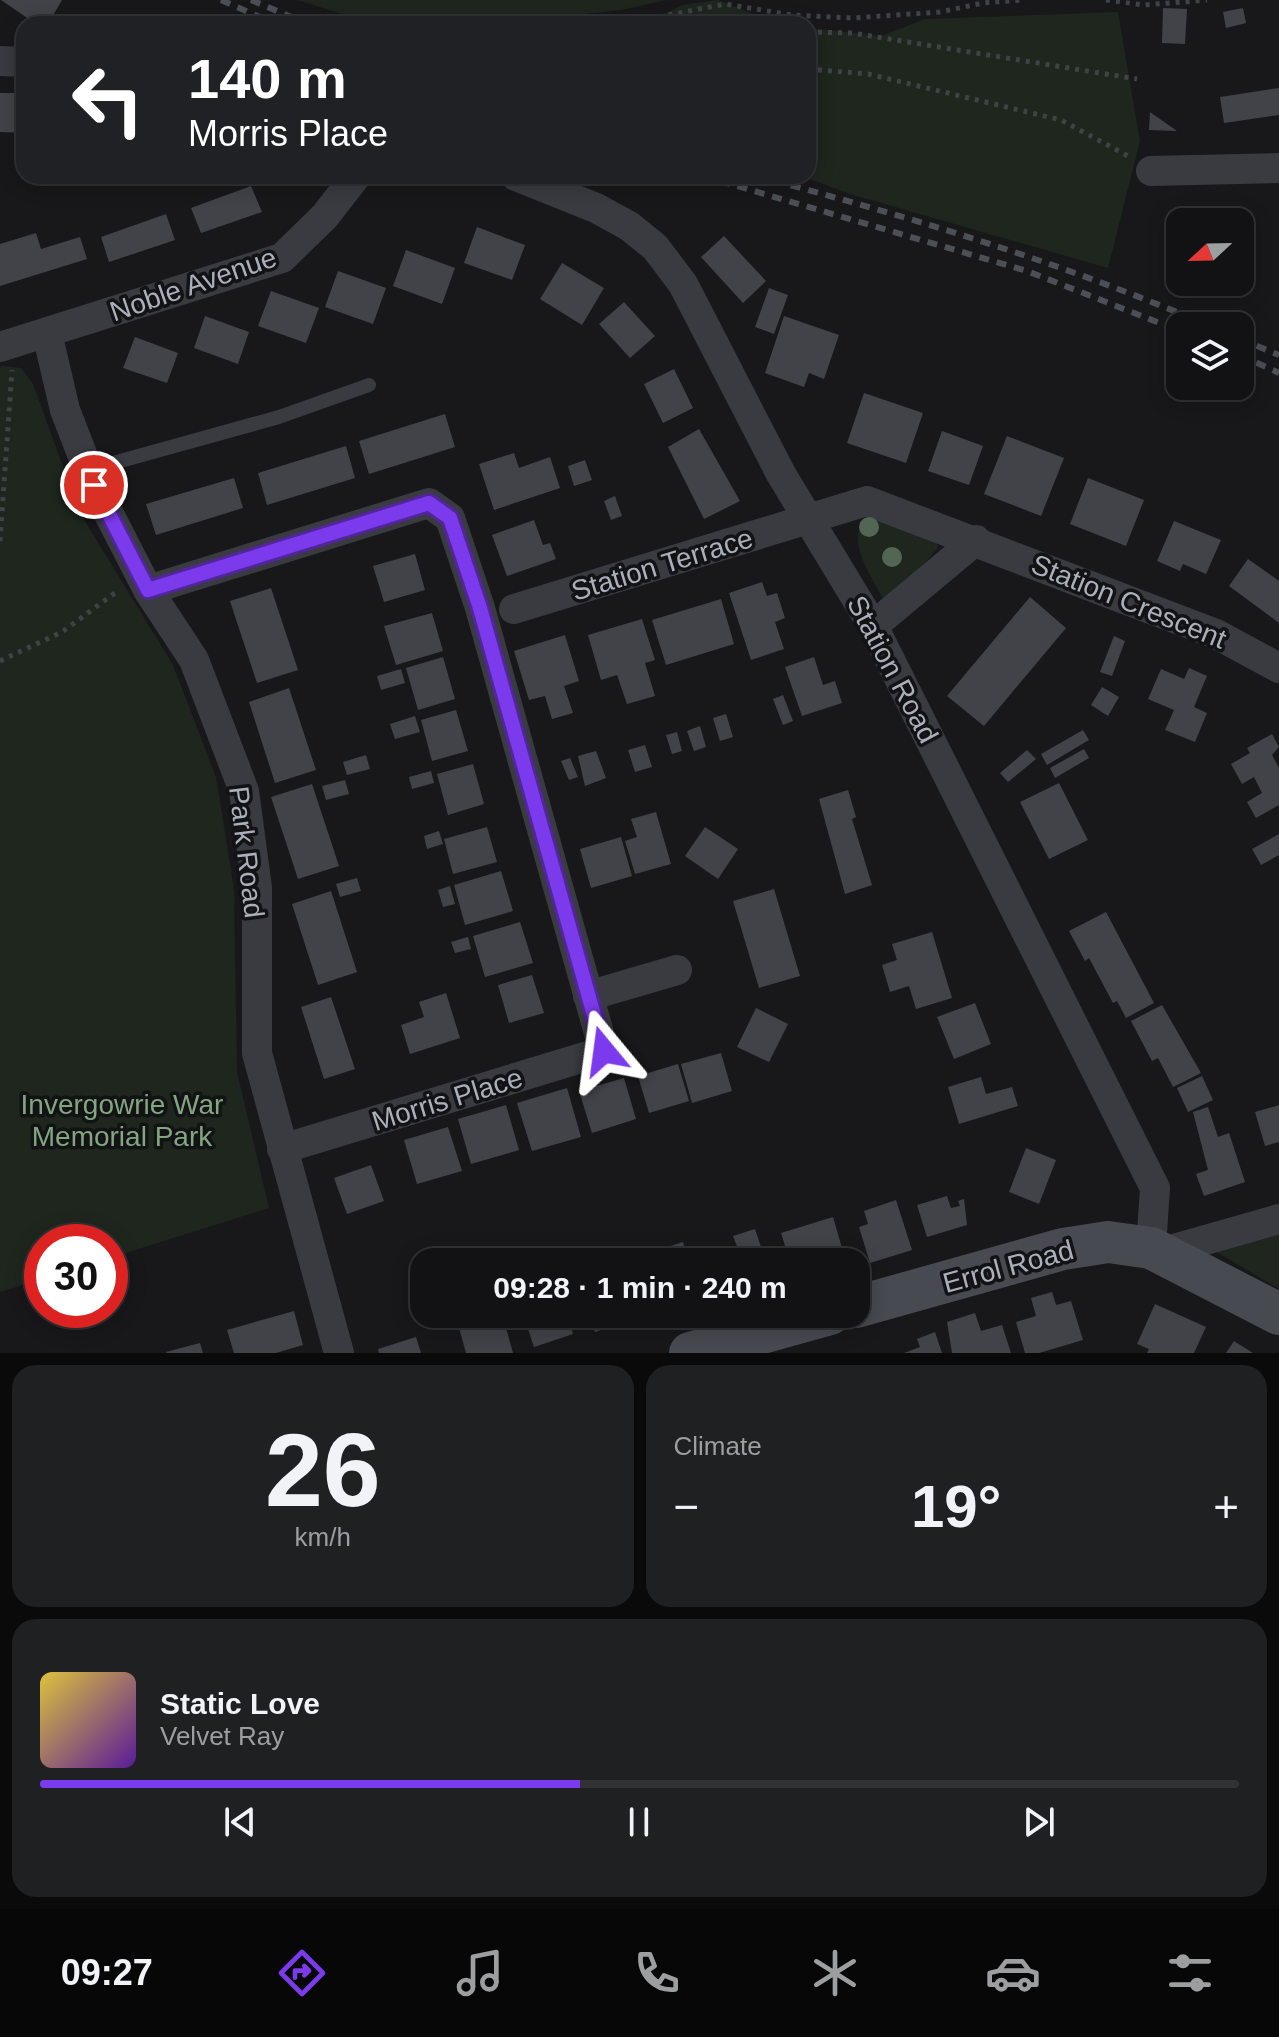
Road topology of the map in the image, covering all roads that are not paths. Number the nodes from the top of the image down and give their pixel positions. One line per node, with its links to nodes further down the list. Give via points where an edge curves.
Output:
1 (1279, 168): 2 (street)
2 (1151, 171)
3 (350, 184): 5 (street, Noble Avenue, via 282,258)
4 (536, 184): 9 (street, Station Road, via 596,208 655,247 683,284)
5 (47, 333): 6 (street, Noble Avenue); 8 (street, Park Road, via 65,410)
6 (7, 344)
7 (369, 385): 8 (lane, via 279,417)
8 (88, 470): 11 (street, Park Road)
9 (809, 520): 10 (street, Station Crescent, via 867,501); 12 (street, Station Terrace); 13 (street, Station Road)
10 (976, 540): 13 (street); 14 (street, Station Crescent, via 1216,634)
11 (144, 582): 16 (street, Morris Place, via 429,503 450,518); 17 (street, Park Road, via 194,660 244,791 257,888 257,1053)
12 (514, 609)
13 (873, 626): 19 (street, Station Road, via 1155,1188)
14 (1279, 668)
15 (677, 970): 16 (street)
16 (588, 996): 17 (street, Morris Place, via 604,1051)
17 (282, 1149): 23 (street, Park Road)
18 (1279, 1219): 19 (street, Errol Road)
19 (1156, 1250): 20 (street, Errol Road, via 1108,1242 1063,1249); 21 (street, Errol Road)
20 (870, 1303)
21 (1279, 1314)
22 (780, 1328): 24 (street)
23 (339, 1353)
24 (690, 1353)

